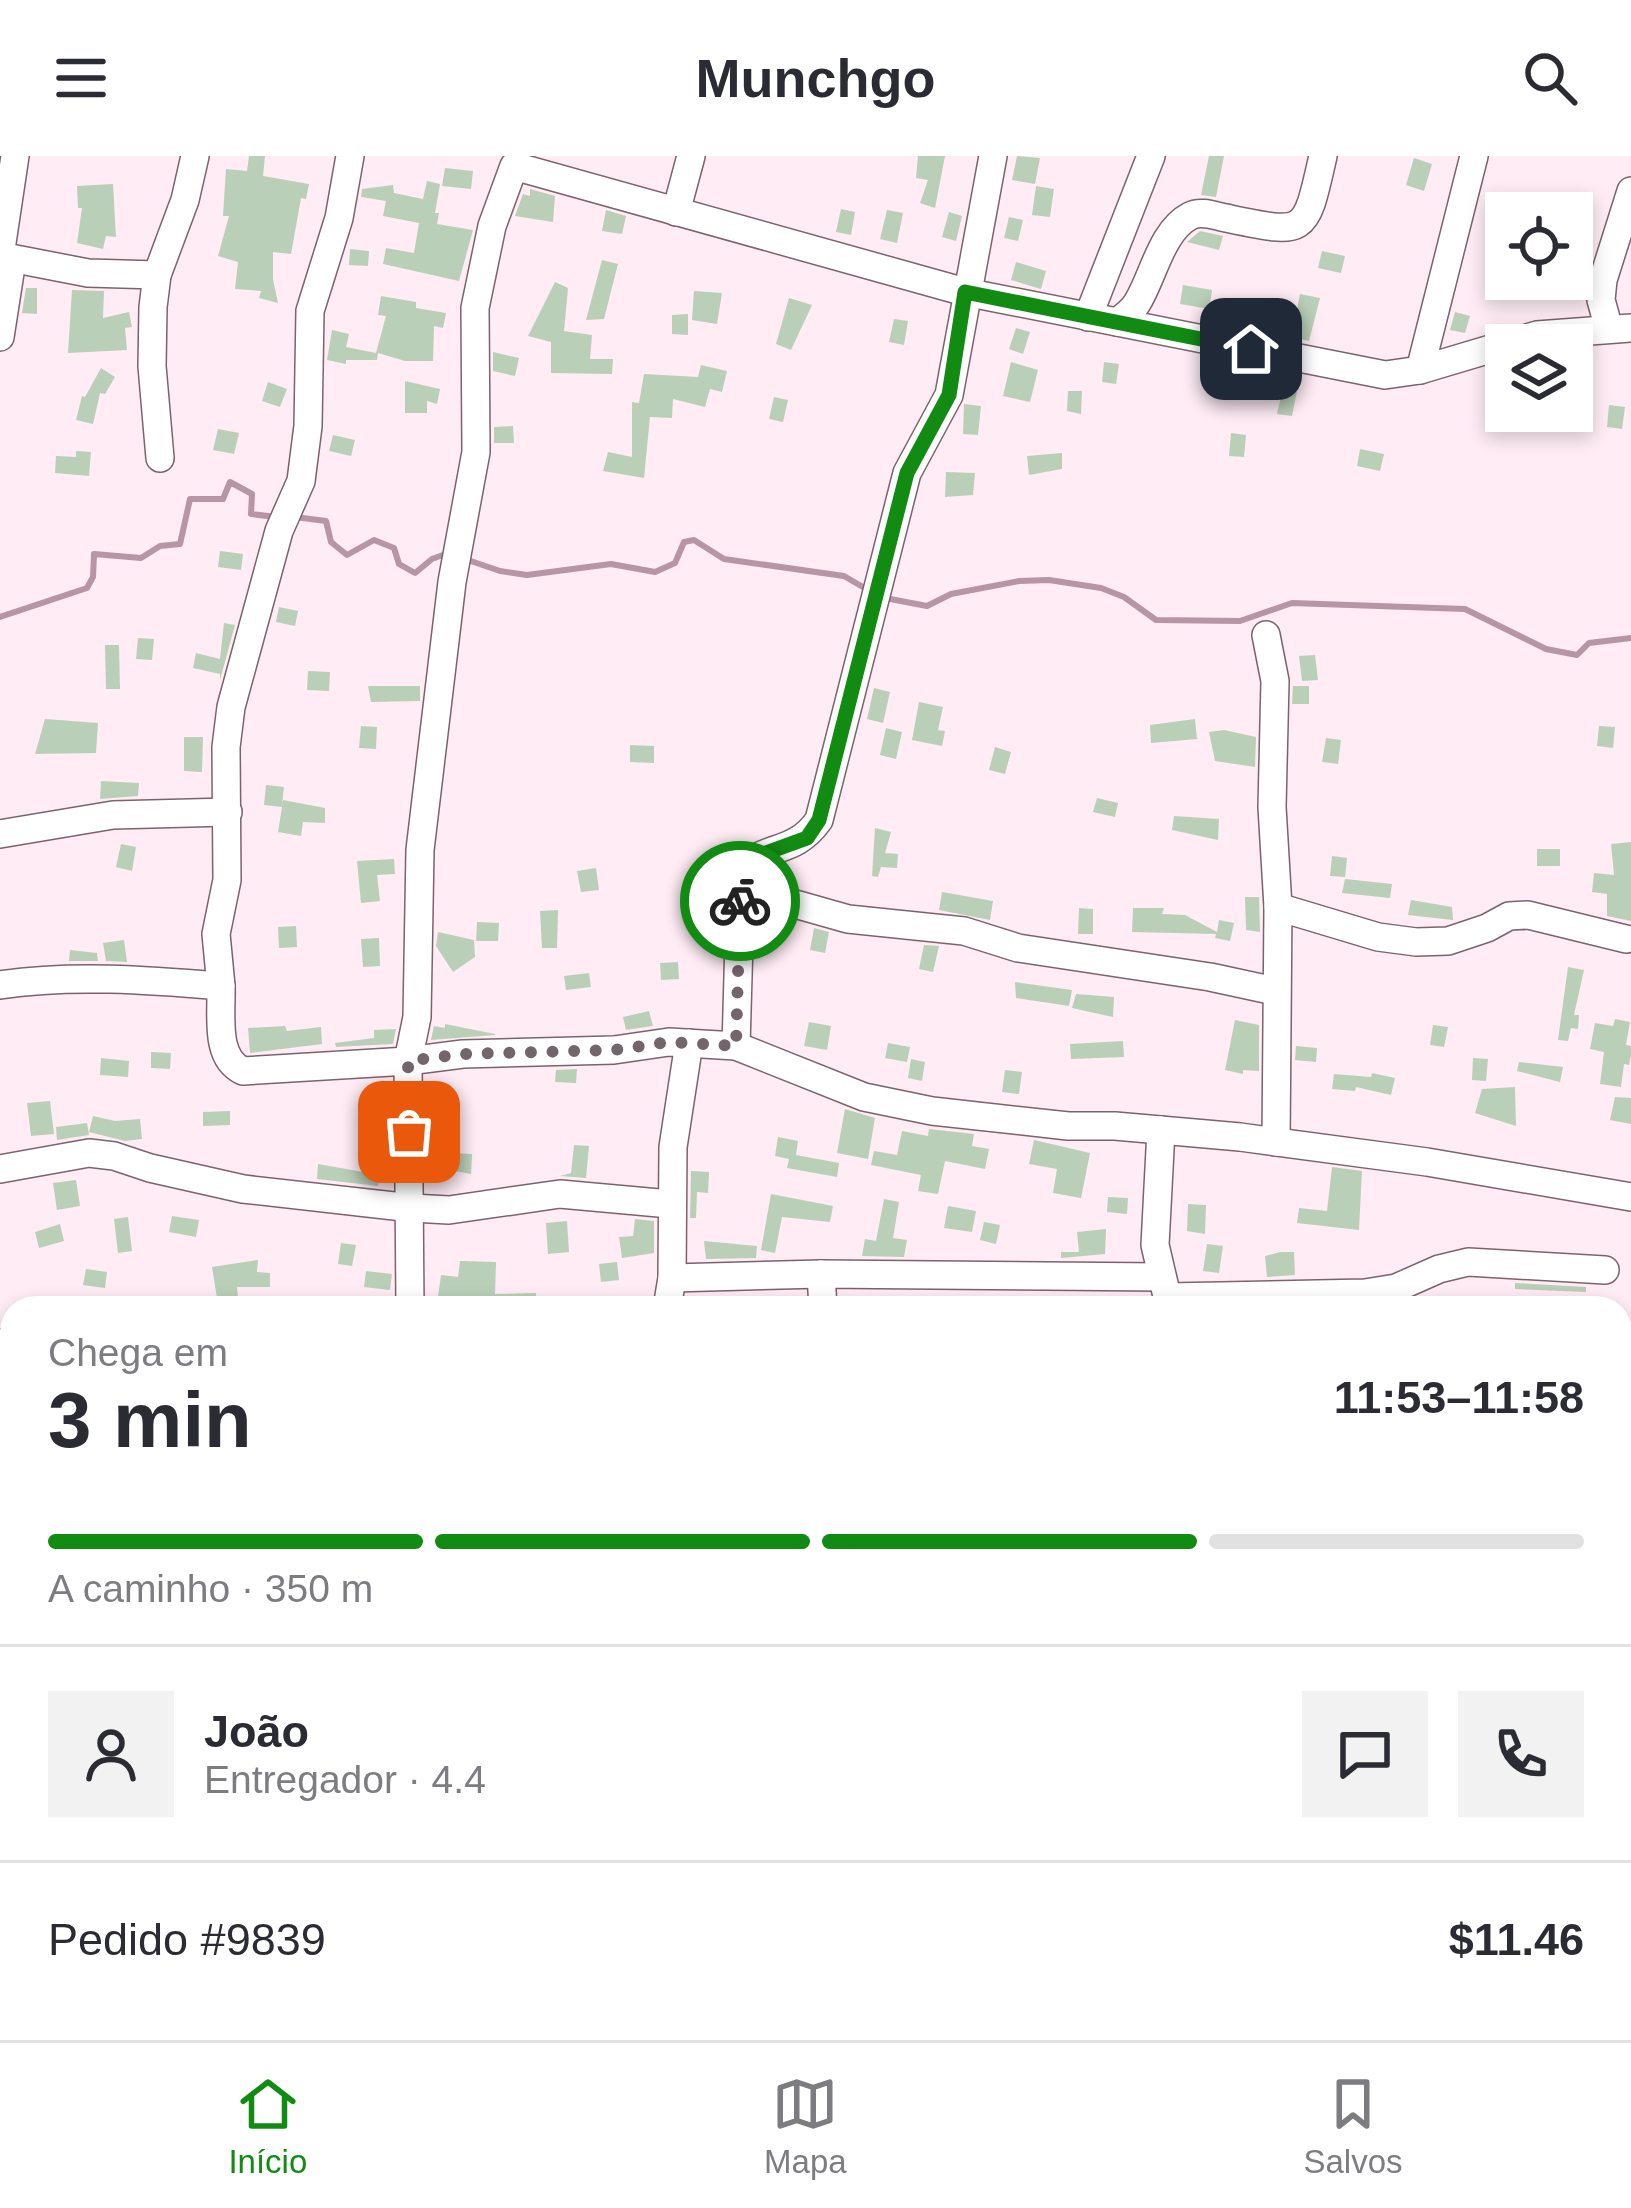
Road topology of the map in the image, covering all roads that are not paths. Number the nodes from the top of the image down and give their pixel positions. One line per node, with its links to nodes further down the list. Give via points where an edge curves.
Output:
1 (15, 156): 12 (street, via 0,256)
2 (196, 156): 13 (street)
3 (350, 156): 22 (street, via 310,311 302,481 279,531 231,706)
4 (691, 156): 11 (street)
5 (993, 156): 14 (street)
6 (1151, 156): 15 (street)
7 (1323, 156): 16 (street, via 1310,216 1298,226 1186,217 1137,305)
8 (1474, 156): 19 (street)
9 (516, 161): 11 (street); 32 (street, via 475,308 476,452 420,850 417,1017)
10 (1631, 191): 17 (street, via 1601,300)
11 (676, 212): 14 (street)
12 (12, 260): 13 (street); 18 (street)
13 (157, 275): 20 (street, via 152,366)
14 (965, 292): 15 (street); 25 (street, via 949,395 907,473 819,820 807,838 752,858 741,871)
15 (1088, 316): 16 (street)
16 (1117, 322): 19 (street, via 1385,375)
17 (1620, 328): 19 (street, via 1537,335)
18 (0, 337)
19 (1420, 370)
20 (160, 458)
21 (1266, 635): 24 (street, via 1275,681)
22 (228, 812): 23 (street, via 113,814); 28 (street, via 216,934)
23 (0, 834)
24 (1278, 907): 26 (street, via 1416,942 1528,915); 29 (street)
25 (740, 910): 29 (street, via 795,904); 31 (street)
26 (1626, 939)
27 (0, 985): 28 (street)
28 (221, 986): 32 (street, via 230,1066)
29 (1275, 991): 34 (street)
30 (689, 1043): 31 (street); 32 (street); 37 (street)
31 (736, 1046): 33 (street, via 864,1097 932,1112)
32 (408, 1061): 38 (street)
33 (1161, 1130): 34 (street); 42 (street, via 1155,1246)
34 (1276, 1142): 36 (street)
35 (0, 1169): 38 (street, via 101,1154 243,1190)
36 (1631, 1197)
37 (670, 1204): 38 (street, via 560,1194); 41 (street)
38 (412, 1208): 43 (street)
39 (1605, 1270): 42 (street, via 1468,1262 1365,1293)
40 (821, 1274): 41 (street); 42 (street); 45 (street)
41 (672, 1278): 44 (street)
42 (1166, 1294)
43 (410, 1296)
44 (670, 1296)
45 (822, 1296)

